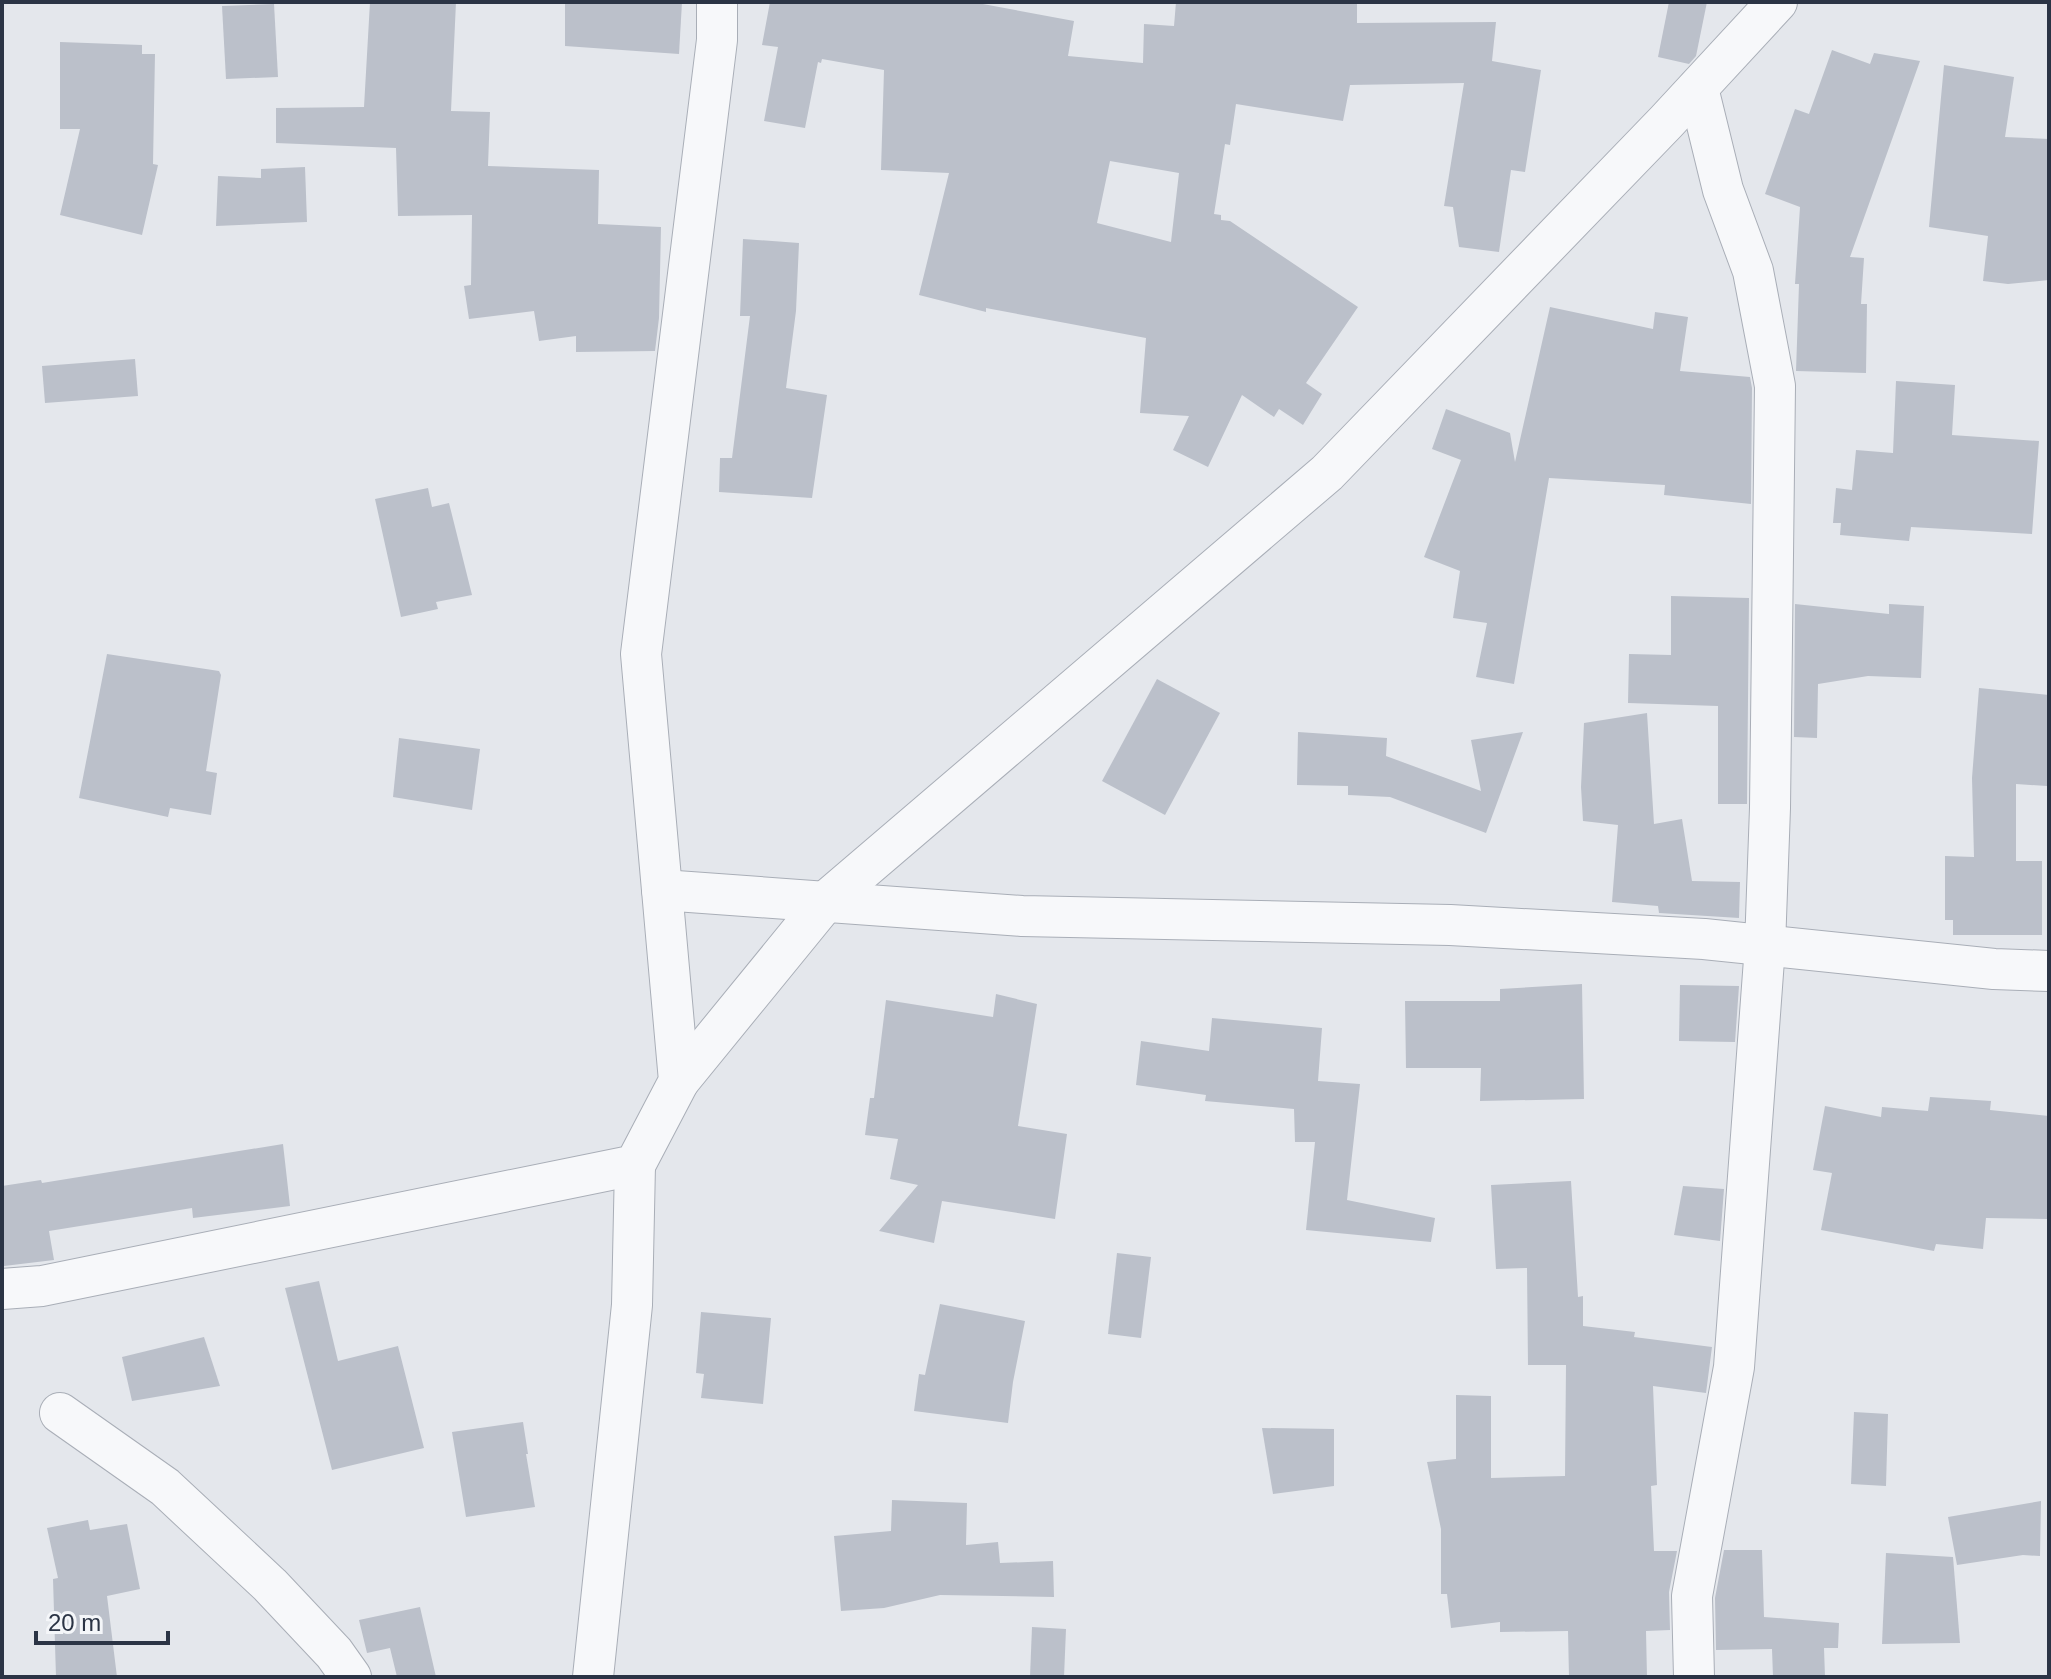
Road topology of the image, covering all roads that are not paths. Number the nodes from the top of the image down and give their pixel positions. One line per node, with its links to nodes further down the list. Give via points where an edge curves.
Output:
1 (717, 2): 4 (street, via 717,40 641,654)
2 (1777, 2): 3 (street)
3 (1698, 88): 5 (street, via 1327,473); 6 (street, via 1723,190 1753,271 1775,386)
4 (662, 890): 5 (street); 8 (street)
5 (825, 902): 6 (street, via 1022,916 1450,925); 8 (street)
6 (1765, 946): 7 (street); 14 (street, via 1734,1367 1692,1596)
7 (2049, 971)
8 (679, 1081): 9 (street)
9 (635, 1165): 10 (street, via 42,1286); 13 (street, via 632,1305)
10 (2, 1289)
11 (60, 1413): 12 (street, via 165,1487 270,1585)
12 (351, 1677)
13 (593, 1677)
14 (1694, 1677)

